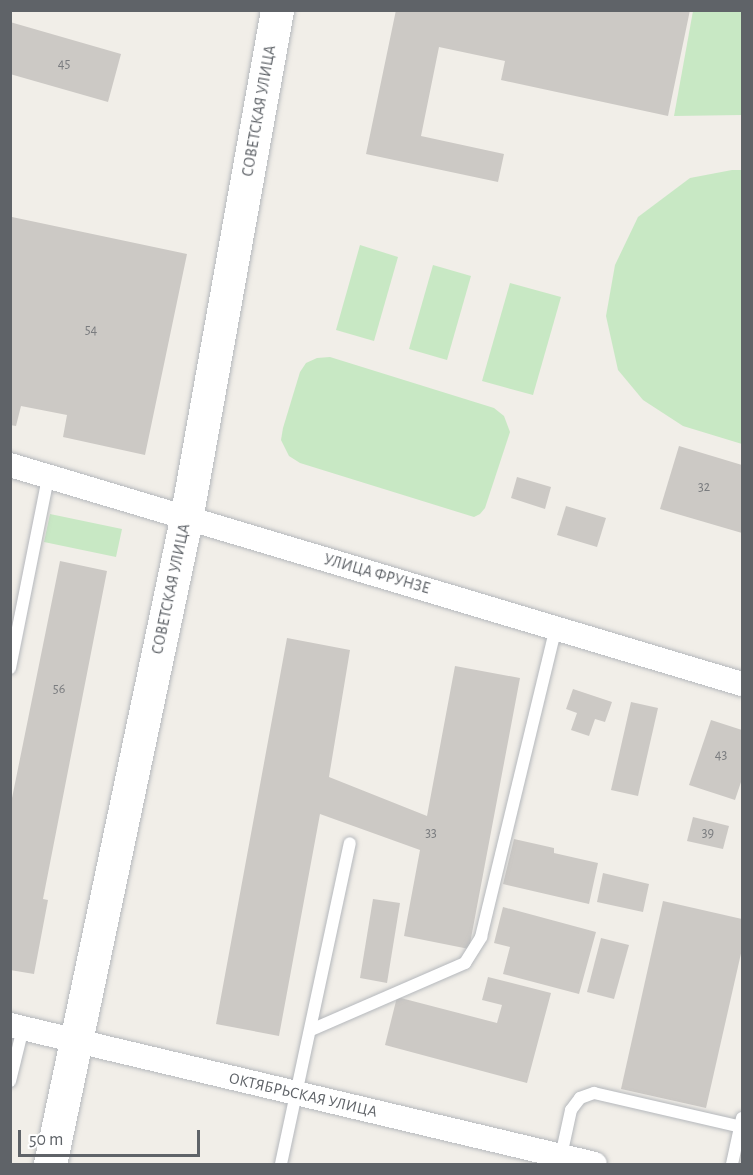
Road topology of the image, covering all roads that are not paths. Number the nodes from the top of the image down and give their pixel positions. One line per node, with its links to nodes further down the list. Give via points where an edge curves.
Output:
1 (277, 10): 4 (main road, СОВЕТСКАЯ УЛИЦА)
2 (10, 465): 3 (street, УЛИЦА ФРУНЗЕ)
3 (48, 477): 4 (street, УЛИЦА ФРУНЗЕ); 6 (lane)
4 (186, 519): 5 (street, УЛИЦА ФРУНЗЕ); 11 (main road, СОВЕТСКАЯ УЛИЦА)
5 (556, 627): 7 (street, УЛИЦА ФРУНЗЕ); 10 (lane, via 476,946 465,963)
6 (10, 668)
7 (742, 684)
8 (350, 843): 10 (lane)
9 (16, 1027): 11 (street, ОКТЯБРЬСКАЯ УЛИЦА); 12 (lane)
10 (311, 1030): 13 (lane)
11 (76, 1042): 13 (street, ОКТЯБРЬСКАЯ УЛИЦА); 16 (main road, СОВЕТСКАЯ УЛИЦА)
12 (10, 1081)
13 (298, 1094): 15 (street, ОКТЯБРЬСКАЯ УЛИЦА); 17 (lane)
14 (742, 1123): 15 (lane, via 594,1093 580,1098 571,1110); 19 (lane)
15 (561, 1156): 18 (street, ОКТЯБРЬСКАЯ УЛИЦА)
16 (50, 1164)
17 (281, 1164)
18 (595, 1164)
19 (732, 1164)

